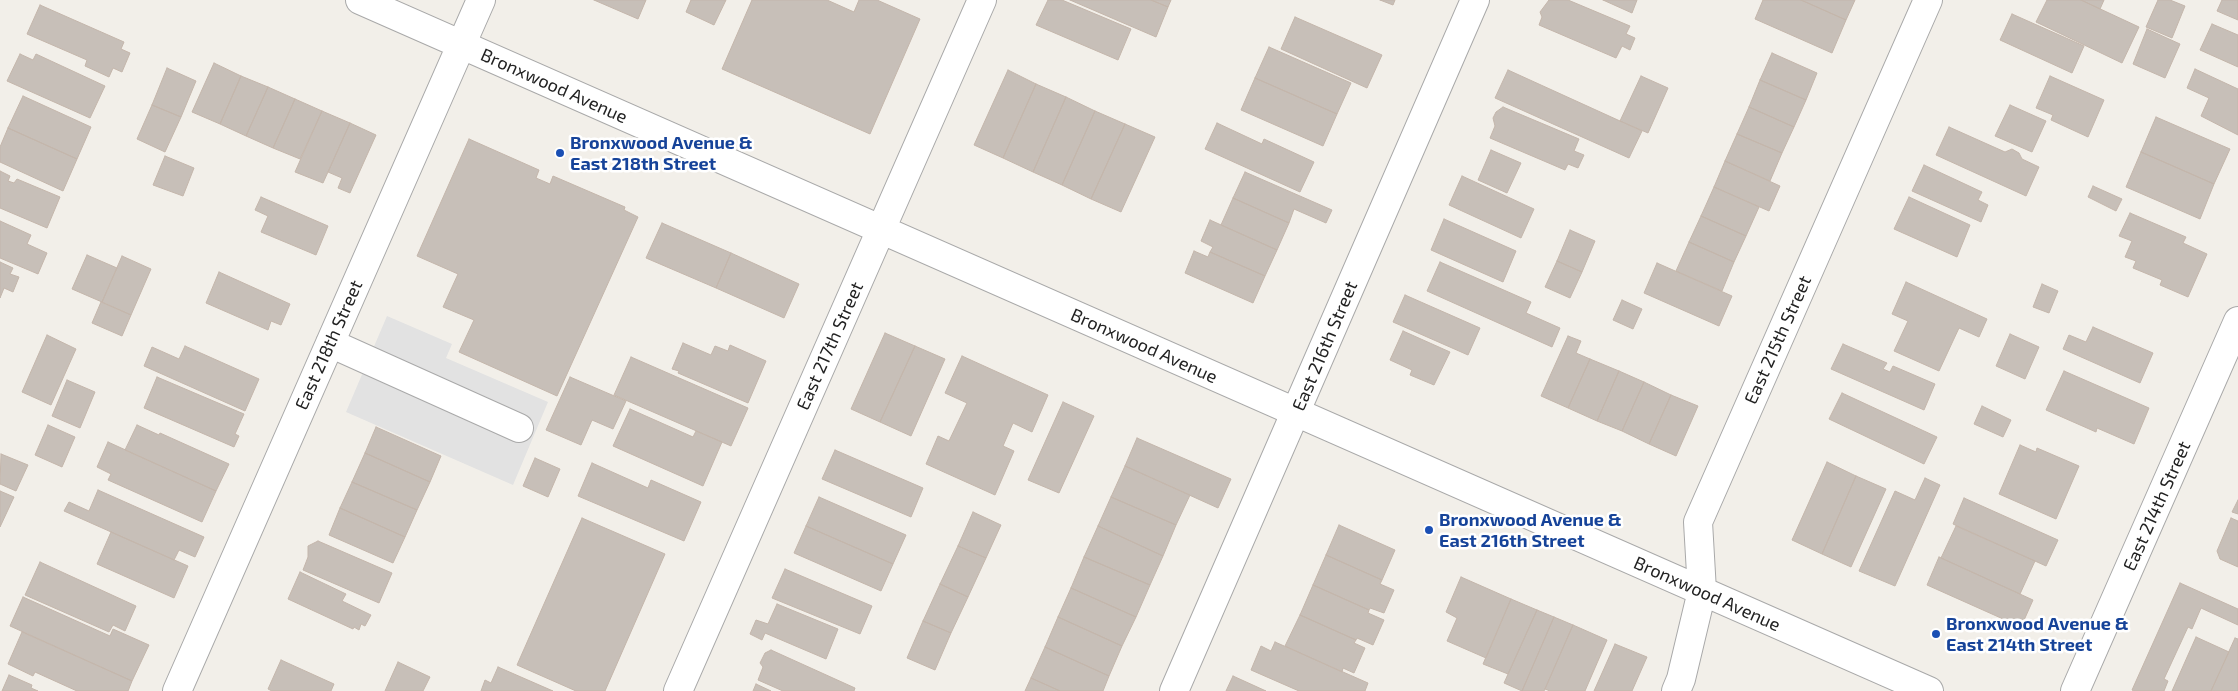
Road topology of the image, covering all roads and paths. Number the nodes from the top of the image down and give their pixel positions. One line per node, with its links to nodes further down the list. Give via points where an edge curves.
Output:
1 (360, 0): 6 (street, Bronxwood Avenue)
2 (482, 0): 6 (street, East 218th Street)
3 (982, 0): 7 (street, East 217th Street)
4 (1475, 0): 10 (street, East 216th Street)
5 (1928, 0): 12 (street, East 215th Street, via 1698,522)
6 (462, 45): 7 (street, Bronxwood Avenue); 9 (street, East 218th Street)
7 (881, 230): 10 (street, Bronxwood Avenue); 14 (street, East 217th Street)
8 (2238, 321): 18 (street, East 214th Street)
9 (330, 343): 11 (street); 13 (street, East 218th Street)
10 (1296, 413): 12 (street, Bronxwood Avenue); 15 (street, East 216th Street)
11 (519, 428)
12 (1702, 592): 16 (street, East 215th Street); 17 (street, Bronxwood Avenue)
13 (177, 691)
14 (678, 691)
15 (1174, 691)
16 (1676, 691)
17 (1928, 691)
18 (2075, 691)

